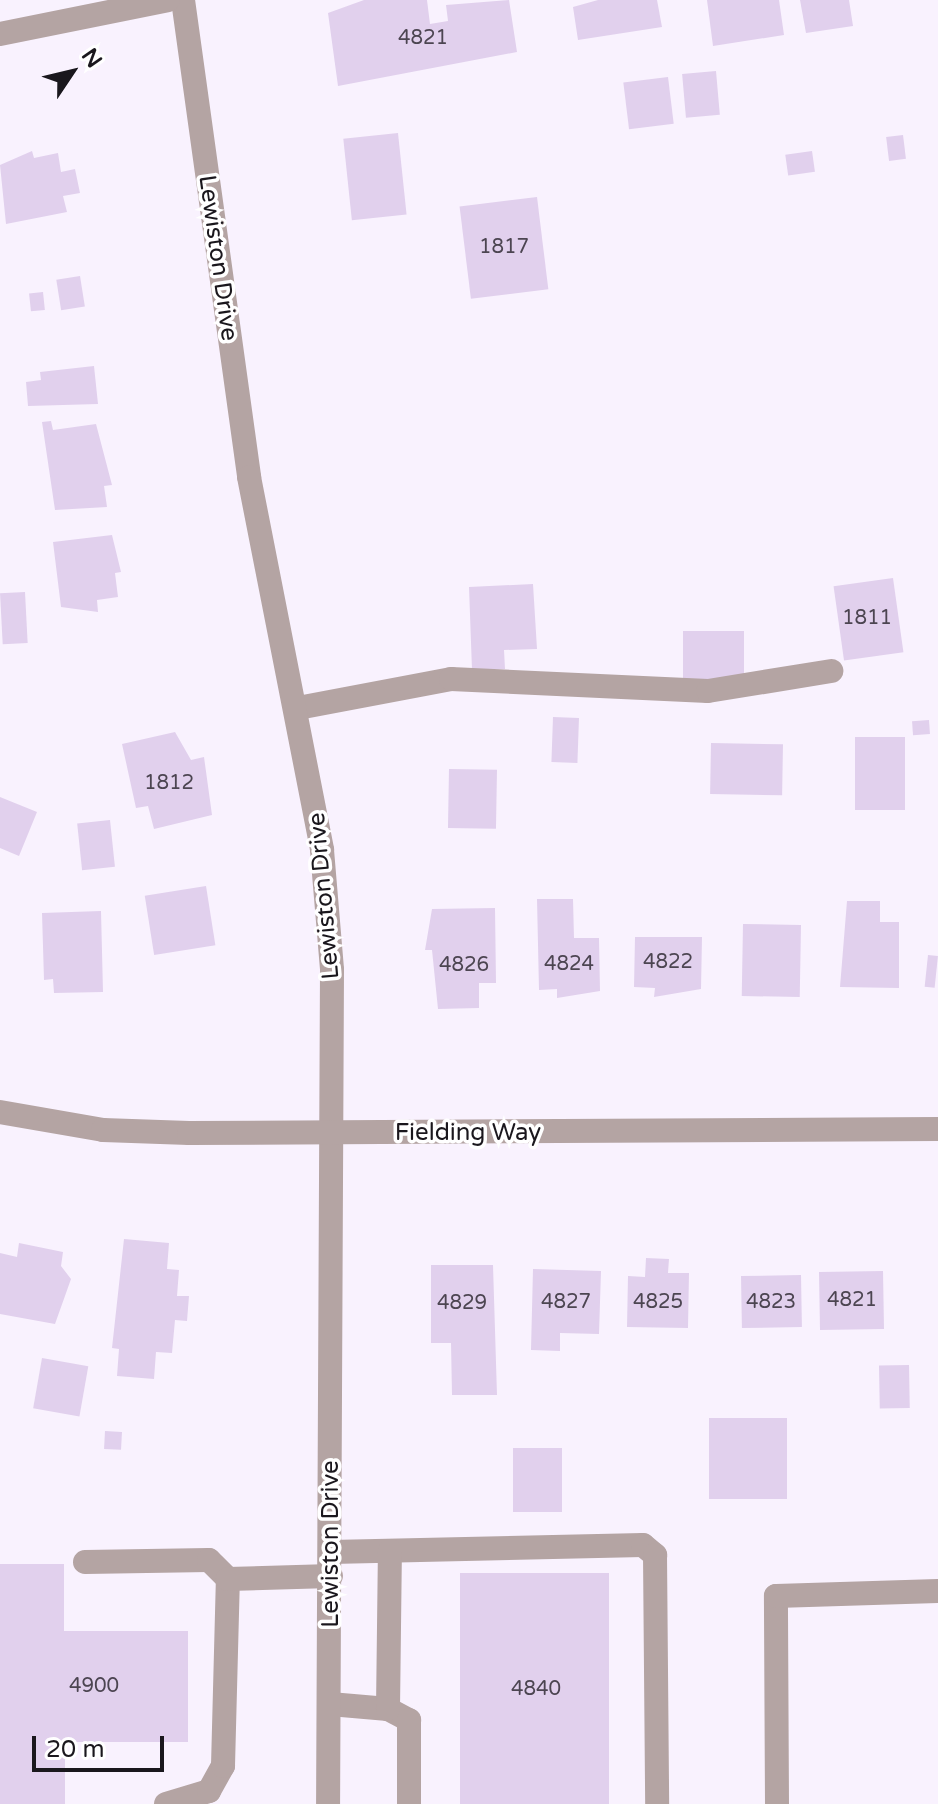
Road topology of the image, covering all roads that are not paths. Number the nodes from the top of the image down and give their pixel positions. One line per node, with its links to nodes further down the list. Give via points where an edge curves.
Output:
1 (168, 0): 3 (street)
2 (183, 0): 5 (street, Lewiston Drive, via 249,477)
3 (0, 34)
4 (831, 671): 5 (street, via 708,691 451,679)
5 (298, 708): 8 (street, Lewiston Drive, via 322,850)
6 (0, 1112): 8 (street, Fielding Way, via 103,1130)
7 (938, 1129): 8 (street, Fielding Way)
8 (332, 1131): 11 (street, Lewiston Drive)
9 (390, 1551): 11 (street); 15 (street); 19 (street, via 643,1545 655,1555)
10 (85, 1562): 12 (street, via 209,1560)
11 (331, 1564): 12 (street); 14 (street, Lewiston Drive)
12 (228, 1579): 16 (street, via 223,1766 209,1791)
13 (938, 1591): 20 (street, via 776,1596)
14 (330, 1704): 15 (street); 17 (street, Lewiston Drive)
15 (388, 1709): 18 (street, via 409,1720)
16 (166, 1804)
17 (328, 1804)
18 (409, 1804)
19 (657, 1804)
20 (777, 1804)

